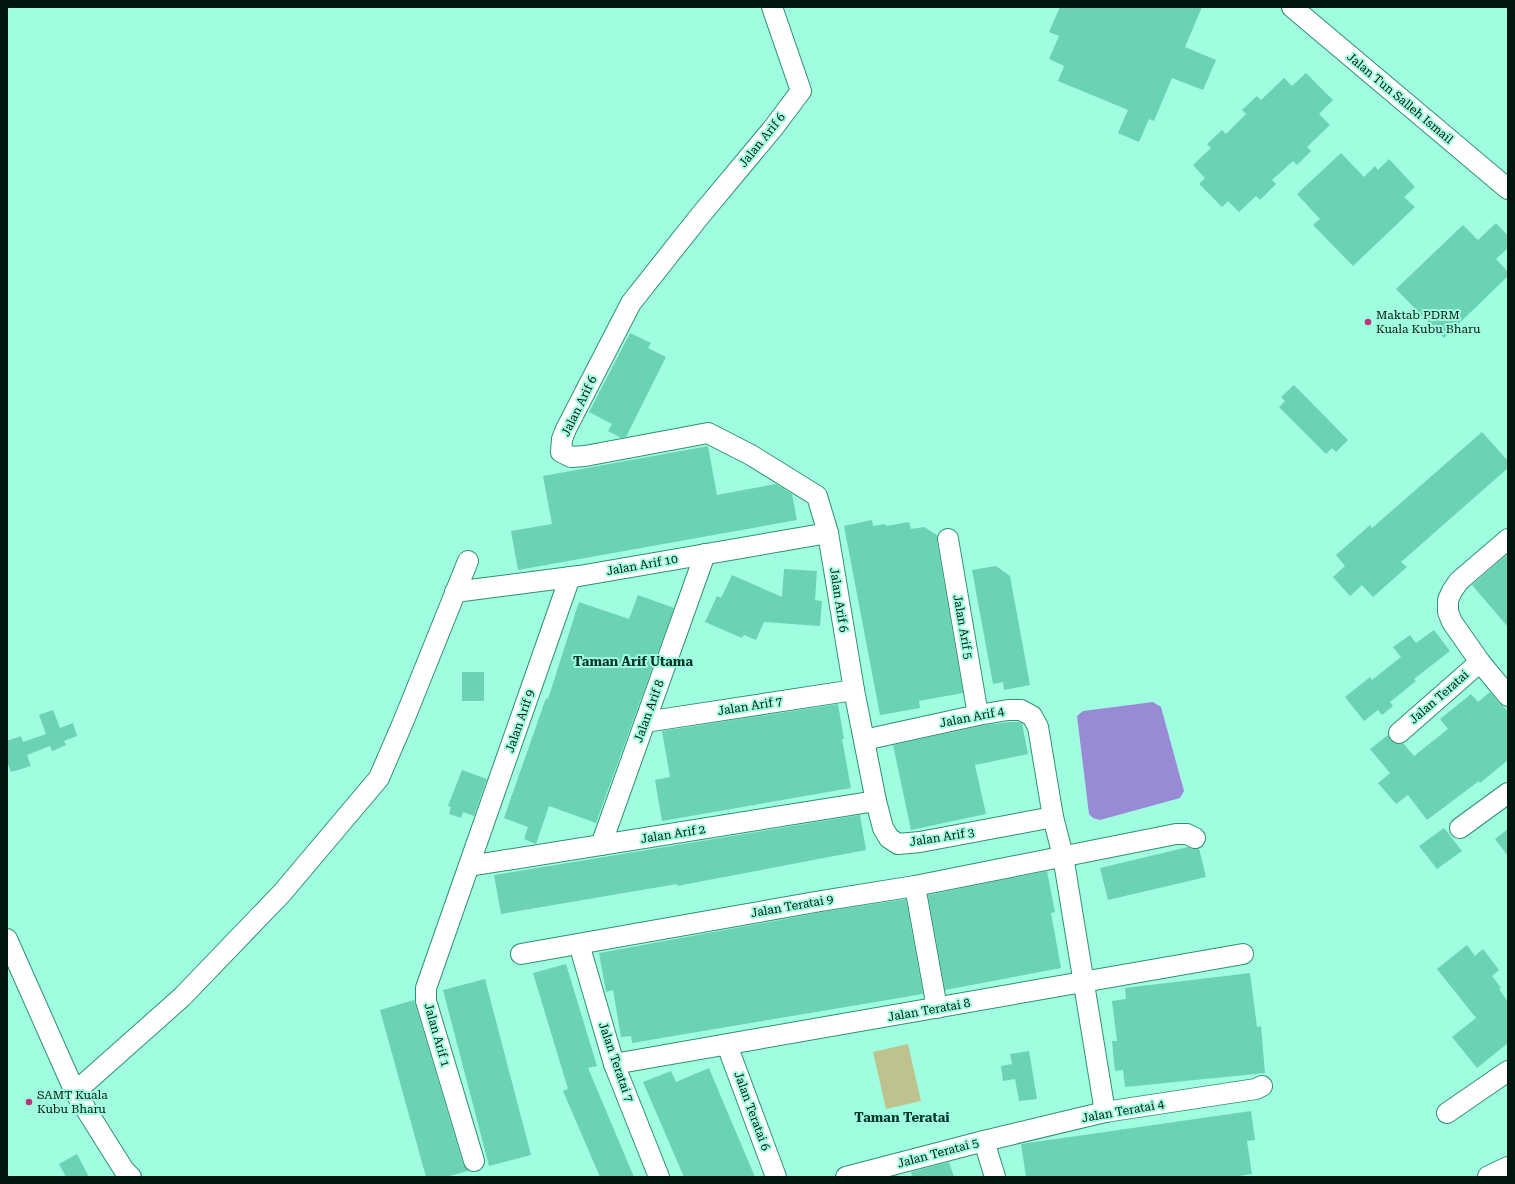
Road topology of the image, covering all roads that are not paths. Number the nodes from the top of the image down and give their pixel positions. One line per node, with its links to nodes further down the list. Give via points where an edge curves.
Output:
1 (772, 7): 4 (street, Jalan Arif 6, via 800,91 774,127 631,303 566,429 562,439 562,452 571,457 585,456 708,433 751,455 817,496)
2 (1292, 7): 3 (street, Jalan Tun Salleh Ismail)
3 (1508, 189)
4 (828, 533): 7 (street, Jalan Arif 10); 12 (street, Jalan Arif 6)
5 (948, 539): 14 (street, Jalan Arif 5)
6 (1508, 539): 11 (street, via 1459,581 1448,600 1448,612 1452,622)
7 (705, 554): 9 (street, Jalan Arif 10); 15 (street, Jalan Arif 8)
8 (468, 561): 10 (street)
9 (570, 577): 10 (street, Jalan Arif 10); 25 (street, Jalan Arif 9)
10 (455, 592): 37 (street, via 379,778 282,893 182,997)
11 (1480, 662): 13 (street); 16 (street, Jalan Teratai)
12 (854, 690): 15 (street, Jalan Arif 7); 17 (street, Jalan Arif 3)
13 (1508, 696)
14 (978, 715): 17 (street, Jalan Arif 4); 20 (street, Jalan Arif 4, via 1021,710 1032,716 1038,727)
15 (645, 722): 23 (street, Jalan Arif 8)
16 (1399, 733)
17 (864, 740): 19 (street, Jalan Arif 3)
18 (1506, 798): 21 (street)
19 (876, 801): 20 (street, Jalan Arif 3, via 882,828 889,838 898,844); 23 (street, Jalan Arif 2)
20 (1053, 817): 24 (street, Jalan Arif 4)
21 (1460, 828)
22 (1195, 838): 24 (street, Jalan Teratai 9, via 1187,834 1176,834)
23 (601, 846): 25 (street, Jalan Arif 2)
24 (1063, 856): 26 (street, Jalan Teratai 9); 31 (street, Jalan Arif 4)
25 (469, 866): 41 (street, Jalan Arif 1, via 426,988 426,1001)
26 (915, 886): 28 (street, Jalan Teratai 9); 32 (street)
27 (7, 939): 37 (street)
28 (579, 944): 29 (street, Jalan Teratai 9); 34 (street, Jalan Teratai 7)
29 (521, 954)
30 (1243, 954): 31 (street, Jalan Teratai 8)
31 (1084, 982): 32 (street, Jalan Teratai 8); 38 (street, Jalan Arif 4)
32 (937, 1008): 33 (street, Jalan Teratai 8)
33 (727, 1045): 34 (street, Jalan Teratai 8); 45 (street, Jalan Teratai 6)
34 (614, 1064): 44 (street, Jalan Teratai 7)
35 (1508, 1071): 39 (street)
36 (1262, 1086): 38 (street, Jalan Teratai 4)
37 (75, 1092): 43 (street)
38 (1105, 1112): 40 (street, Jalan Teratai 4)
39 (1447, 1113)
40 (984, 1140): 46 (street, Jalan Teratai 5); 47 (street)
41 (474, 1161)
42 (1508, 1168): 48 (main road)
43 (131, 1177)
44 (659, 1177)
45 (776, 1177)
46 (846, 1177)
47 (995, 1177)
48 (1489, 1177)

